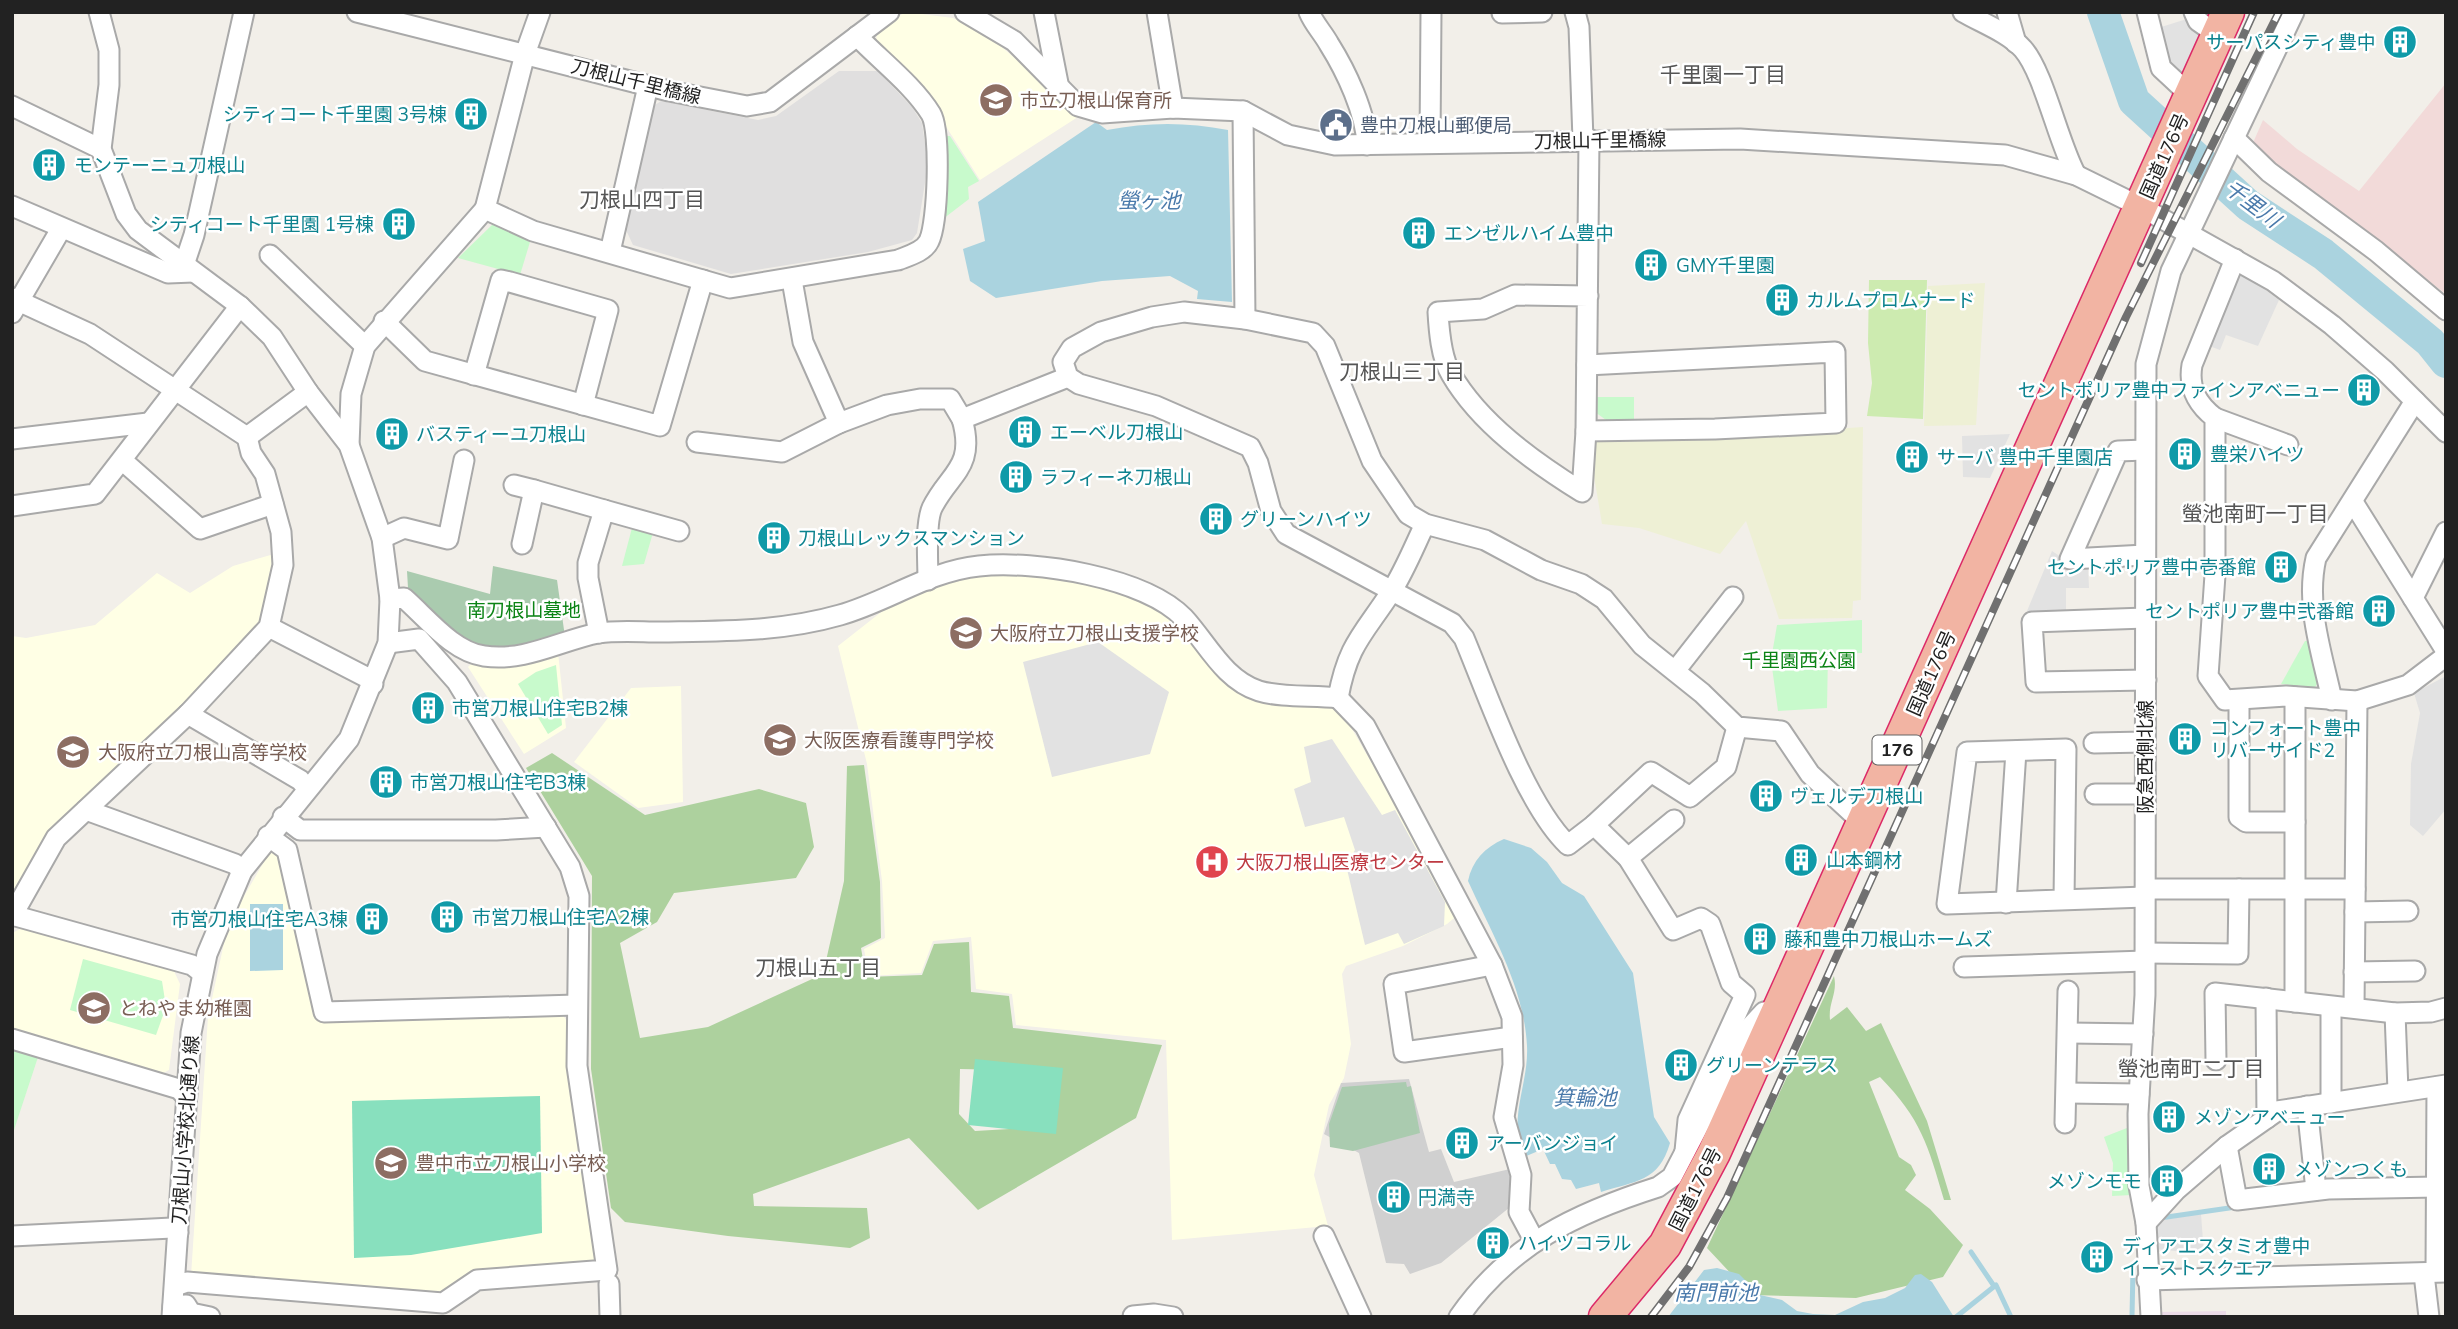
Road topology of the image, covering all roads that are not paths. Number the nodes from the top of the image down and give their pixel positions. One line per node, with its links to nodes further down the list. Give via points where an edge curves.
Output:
1 (99, 12): 33 (street, 刀根山小学校北通り線, via 109,50)
2 (244, 12): 43 (street)
3 (357, 12): 22 (street, 刀根山千里橋線)
4 (540, 12): 22 (street)
5 (889, 12): 20 (street, 刀根山千里橋線)
6 (965, 12): 23 (street, 刀根山千里橋線, via 1014,41)
7 (1044, 12): 23 (street)
8 (1157, 12): 27 (street)
9 (1309, 12): 32 (street, via 1350,87 1367,130)
10 (1431, 12): 31 (street)
11 (1542, 12): 18 (street)
12 (1575, 12): 29 (street)
13 (1963, 12): 21 (street)
14 (2007, 12): 21 (street)
15 (2147, 12): 25 (street, via 2161,68)
16 (2194, 12): 19 (street, via 2198,21)
17 (2294, 12): 30 (street)
18 (1502, 13)
19 (2223, 24): 25 (highway, 国道176号 / 176)
20 (857, 36): 24 (street, 刀根山千里橋線, via 770,102 738,105); 45 (street, via 933,117 937,185 929,241 920,251 898,260)
21 (2016, 43): 34 (street, via 2025,50 2037,74)
22 (524, 54): 24 (street, 刀根山千里橋線); 37 (street)
23 (1058, 83): 27 (street, 刀根山千里橋線, via 1078,106 1102,113)
24 (648, 86): 40 (street)
25 (2189, 98): 36 (highway, 国道176号 / 176)
26 (12, 106): 33 (street)
27 (1173, 108): 28 (street, 刀根山千里橋線)
28 (1242, 111): 32 (street, 刀根山千里橋線, via 1288,135 1335,145); 50 (street)
29 (1586, 139): 31 (street, 刀根山千里橋線); 34 (street, 刀根山千里橋線, via 1740,139 1985,152); 46 (street)
30 (2232, 142): 39 (street, 阪急西側北線); 49 (street)
31 (1430, 143): 32 (street, 刀根山千里橋線)
32 (1367, 145)
33 (102, 149): 43 (street, 刀根山小学校北通り線, via 126,214 138,230)
34 (2076, 175): 36 (street, 刀根山千里橋線)
35 (12, 206): 38 (street)
36 (2141, 207): 39 (street, 刀根山千里橋線); 116 (highway, 国道176号 / 176)
37 (485, 209): 40 (street, via 533,231); 51 (street)
38 (61, 229): 43 (street, via 167,273); 47 (street)
39 (2190, 234): 42 (street, 刀根山千里橋線); 71 (street, 阪急西側北線, via 2171,271 2146,364)
40 (610, 252): 44 (street)
41 (270, 254): 52 (street)
42 (2235, 259): 58 (street, 刀根山千里橋線, via 2332,325); 60 (street, via 2189,382 2201,407)
43 (188, 268): 48 (street, 刀根山小学校北通り線)
44 (703, 280): 45 (street, via 730,288); 59 (street, via 660,426)
45 (792, 280): 63 (street, via 803,342)
46 (1588, 296): 53 (street); 64 (street, via 1515,295 1482,309 1438,312 1450,373 1458,384 1493,427 1581,492)
47 (15, 304): 56 (street, via 90,334)
48 (240, 306): 56 (street); 57 (street, 刀根山小学校北通り線, via 272,337)
49 (2446, 310)
50 (1245, 319): 55 (street, via 1184,312 1101,332 1072,348 1063,362); 80 (street, via 1313,333 1325,346 1372,461 1408,514)
51 (384, 321): 52 (street); 54 (street, via 425,362)
52 (365, 346): 69 (street, via 351,394)
53 (1587, 365): 64 (street); 64 (street, via 1835,352 1836,423)
54 (474, 375): 59 (street); 59 (street, via 500,280 522,286 608,310)
55 (1068, 377): 61 (street); 87 (street, via 1156,406 1250,447 1270,511 1286,534)
56 (176, 388): 62 (street); 66 (street)
57 (308, 392): 66 (street); 69 (street, 刀根山小学校北通り線)
58 (2415, 401): 65 (street, 刀根山千里橋線); 76 (street)
59 (583, 405)
60 (2215, 418): 70 (street); 102 (street, via 2215,575 2208,676 2225,700)
61 (962, 419): 63 (street, via 950,399 920,399 887,405); 86 (street, via 964,460 931,510)
62 (148, 423): 67 (street); 73 (street)
63 (839, 423): 68 (street, via 782,452)
64 (1586, 431)
65 (2446, 432)
66 (247, 438): 77 (street, via 265,474)
67 (12, 439)
68 (697, 442)
69 (349, 445): 83 (street, 刀根山小学校北通り線)
70 (2288, 445)
71 (2145, 450): 85 (street, 阪急西側北線); 85 (street, via 2118,451 2070,559)
72 (464, 460): 83 (street, via 448,539 404,528)
73 (123, 461): 77 (street, via 201,529); 78 (street, via 95,494)
74 (514, 485): 75 (street)
75 (534, 490): 79 (street); 84 (street)
76 (2353, 502): 89 (street); 101 (street, via 2316,558 2311,582 2311,603)
77 (273, 504): 92 (street, via 283,565)
78 (12, 506)
79 (604, 510): 81 (street); 93 (street, via 588,562)
80 (1425, 524): 87 (street); 96 (street, via 1485,540 1541,570 1581,584 1604,599 1642,645)
81 (679, 531)
82 (2446, 532): 89 (street)
83 (382, 538): 90 (street, 刀根山小学校北通り線)
84 (522, 544)
85 (2145, 555): 91 (street, 阪急西側北線)
86 (928, 580): 93 (street, via 842,615 776,629); 99 (street, via 976,566 1061,568 1160,597 1184,618 1224,668 1260,691)
87 (1392, 590): 99 (street, via 1352,646); 117 (street, via 1452,623 1464,638 1550,828 1567,845)
88 (1733, 597): 96 (street)
89 (2413, 598): 95 (street)
90 (390, 599): 93 (street, via 404,598 448,639 484,656 526,655); 94 (street, 刀根山小学校北通り線)
91 (2145, 618): 97 (street, 阪急西側北線); 97 (street, via 2032,622 2036,682)
92 (270, 627): 98 (street); 104 (street)
93 (599, 633)
94 (388, 643): 98 (street, 刀根山小学校北通り線); 118 (street, via 419,639 457,682)
95 (2446, 654): 103 (street, via 2408,685)
96 (1675, 671): 105 (street)
97 (2146, 680): 106 (street, 阪急西側北線)
98 (373, 684): 109 (street, 刀根山小学校北通り線, via 349,739)
99 (1338, 698): 132 (street, via 1366,726)
100 (2295, 698): 101 (street); 102 (street); 115 (street)
101 (2332, 700): 103 (street)
102 (2239, 701): 115 (street, via 2239,817 2246,822)
103 (2357, 701): 124 (street)
104 (188, 714): 109 (street, via 300,779); 112 (street)
105 (1737, 727): 116 (street, via 1781,731 1810,774); 117 (street, via 1726,767 1690,797 1651,772)
106 (2145, 742): 107 (street); 111 (street, 阪急西側北線)
107 (2094, 743)
108 (2016, 751): 126 (street, via 2066,749); 127 (street); 127 (street, via 1967,752 1947,904)
109 (307, 788): 113 (street, 刀根山小学校北通り線)
110 (2095, 794): 111 (street)
111 (2145, 794): 125 (street, 阪急西側北線)
112 (86, 810): 121 (street, via 235,864); 130 (street, via 56,838)
113 (283, 817): 118 (street, via 300,830); 119 (street, 刀根山小学校北通り線)
114 (1674, 820): 120 (street)
115 (2295, 822): 122 (street)
116 (1863, 823): 142 (highway, 国道176号 / 176)
117 (1594, 825): 120 (street)
118 (546, 827): 140 (street, via 570,867 579,896)
119 (268, 836): 121 (street, 刀根山小学校北通り線); 140 (street, via 287,850 324,1012)
120 (1629, 858): 161 (street, via 1674,930 1701,918 1710,924 1731,983 1745,995 1688,1120)
121 (242, 871): 135 (street, 刀根山小学校北通り線)
122 (2295, 888): 123 (street); 124 (street); 139 (street)
123 (2239, 889): 125 (street); 131 (street, via 2238,954)
124 (2355, 889): 129 (street)
125 (2145, 893): 126 (street); 131 (street, 阪急西側北線)
126 (2064, 900): 127 (street)
127 (2006, 903)
128 (2408, 911): 129 (street)
129 (2355, 912): 136 (street)
130 (12, 915): 135 (street, via 192,965)
131 (2145, 957): 133 (street); 147 (street, 阪急西側北線)
132 (1492, 965): 148 (street, via 1512,1017); 148 (street, via 1394,984 1404,1052)
133 (1964, 967)
134 (2415, 971): 136 (street)
135 (201, 972): 155 (street, 刀根山小学校北通り線)
136 (2354, 972): 141 (street)
137 (2068, 991): 146 (street)
138 (2266, 999): 139 (street); 150 (street, via 2215,993); 158 (street)
139 (2295, 1002): 143 (street)
140 (576, 1005): 172 (street, via 577,1066 607,1270 477,1280 443,1303 187,1282)
141 (2354, 1007): 143 (street); 145 (street)
142 (1780, 1008): 161 (street, via 1764,1012 1750,1027); 180 (highway, 国道176号 / 176, via 1687,1209 1641,1277)
143 (2331, 1008): 156 (street)
144 (2446, 1008): 145 (street)
145 (2395, 1013): 152 (street)
146 (2069, 1033): 147 (street); 153 (street)
147 (2143, 1034): 154 (street, 阪急西側北線)
148 (1512, 1037): 168 (street, via 1513,1065 1504,1117 1521,1175 1519,1212)
149 (12, 1039): 155 (street, via 178,1089)
150 (2216, 1060)
151 (2442, 1086): 152 (street); 162 (street)
152 (2398, 1091): 156 (street)
153 (2067, 1093): 154 (street); 159 (street)
154 (2139, 1094): 164 (street, 阪急西側北線, via 2139,1186)
155 (187, 1096): 165 (street, 刀根山小学校北通り線)
156 (2331, 1103): 157 (street)
157 (2307, 1106): 158 (street, via 2277,1111); 163 (street)
158 (2267, 1118): 160 (street)
159 (2065, 1123)
160 (2227, 1146): 163 (street, via 2237,1200); 164 (street)
161 (1685, 1151): 168 (street, via 1672,1177 1658,1187)
162 (2437, 1187): 163 (street); 169 (street)
163 (2316, 1190)
164 (2146, 1223): 170 (street, 阪急西側北線)
165 (178, 1233): 166 (street, via 172,1228); 172 (street, 刀根山小学校北通り線)
166 (12, 1236)
167 (1324, 1236): 178 (street)
168 (1534, 1240): 179 (street, via 1505,1263)
169 (2435, 1272): 170 (street); 182 (street)
170 (2147, 1280): 181 (street, 阪急西側北線)
171 (609, 1283): 176 (street)
172 (175, 1286): 173 (street, 刀根山小学校北通り線)
173 (173, 1311): 175 (street, via 186,1305 191,1313)
174 (1133, 1316): 177 (street)
175 (210, 1317)
176 (610, 1317)
177 (1173, 1317)
178 (1361, 1317)
179 (1459, 1317)
180 (1605, 1317)
181 (2151, 1317)
182 (2429, 1317)

